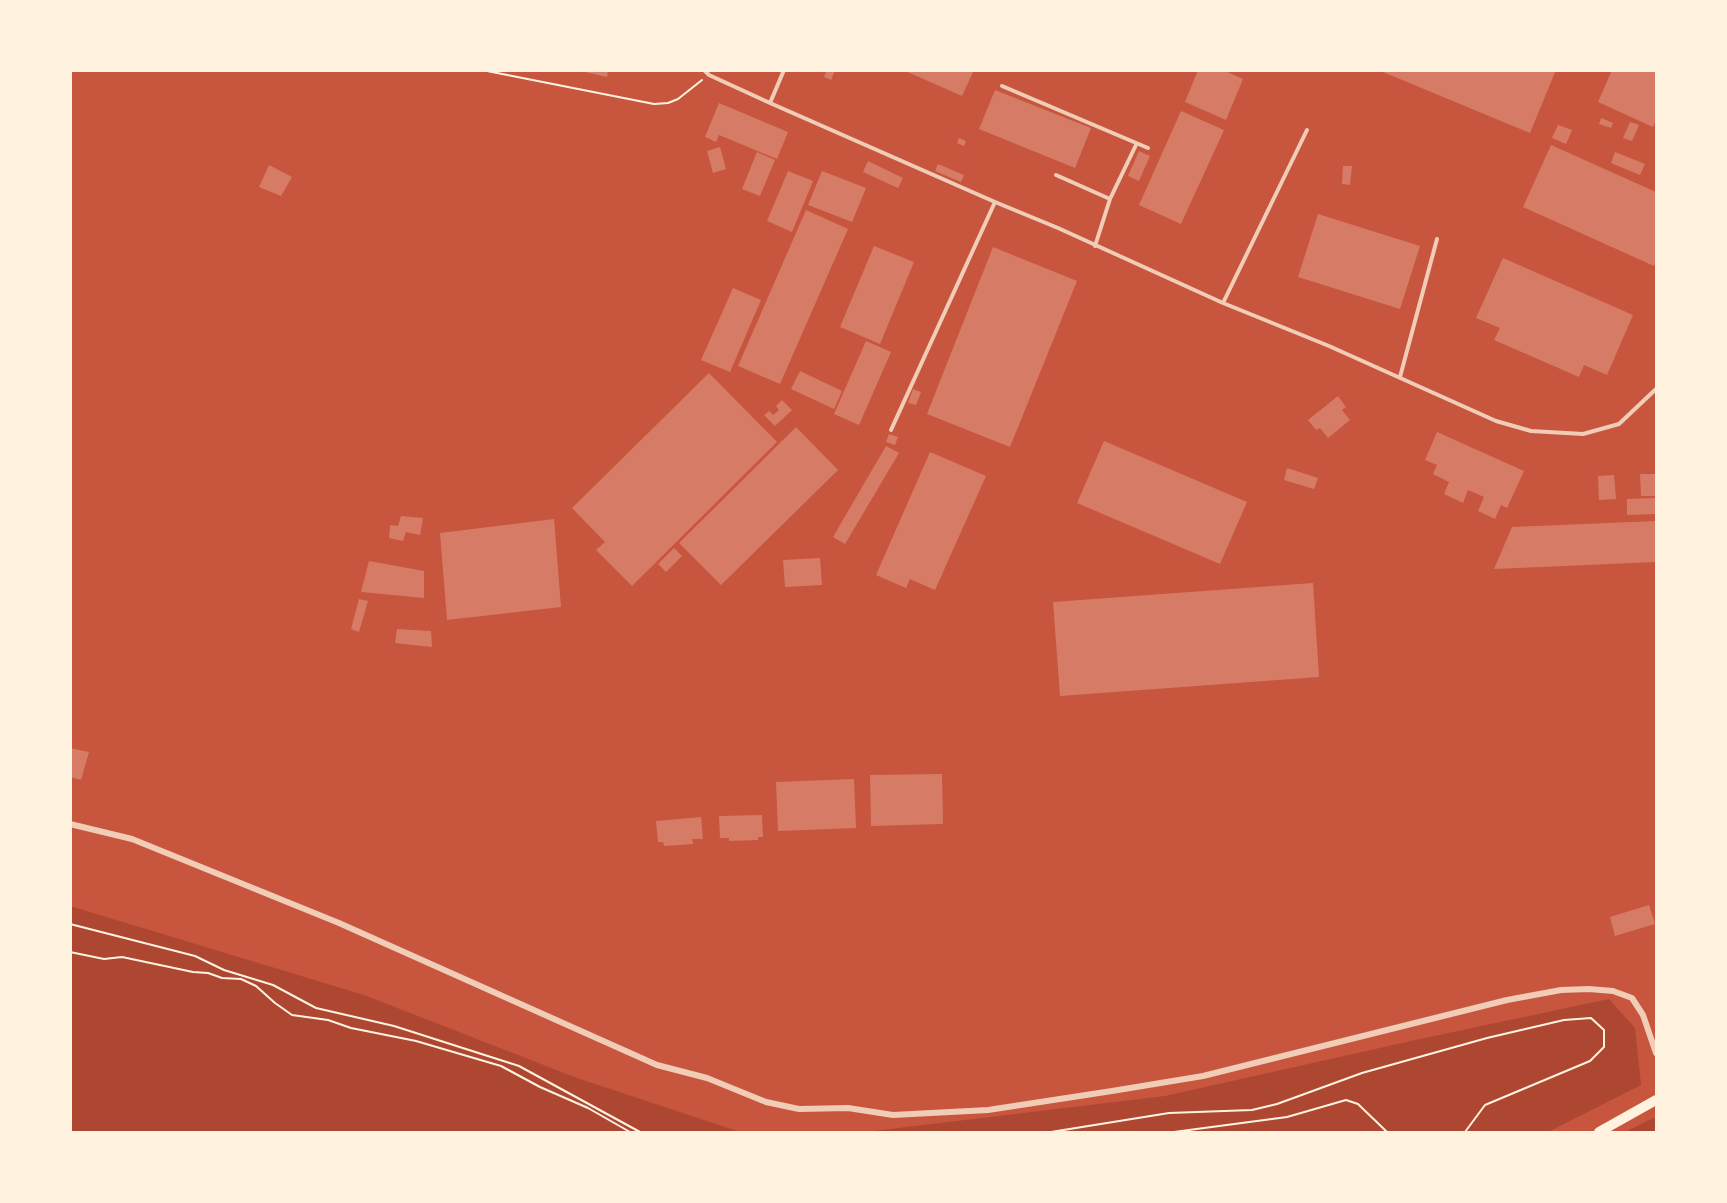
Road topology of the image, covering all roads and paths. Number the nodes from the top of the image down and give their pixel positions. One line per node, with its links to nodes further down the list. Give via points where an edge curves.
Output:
1 (482, 70): 4 (path, via 654,104 678,99)
2 (704, 70): 4 (lane)
3 (784, 70): 6 (lane)
4 (709, 75): 6 (lane)
5 (1002, 86): 8 (lane)
6 (770, 103): 12 (lane)
7 (1307, 129): 15 (lane)
8 (1136, 145): 9 (lane); 11 (lane)
9 (1148, 148)
10 (1056, 175): 11 (lane)
11 (1110, 199): 14 (lane)
12 (994, 202): 14 (lane); 18 (lane)
13 (1437, 239): 16 (lane)
14 (1095, 246): 15 (lane)
15 (1223, 303): 16 (lane)
16 (1400, 377): 17 (lane, via 1496,421 1531,431 1582,434 1619,424)
17 (1656, 388)
18 (891, 430)
19 (70, 824): 22 (street, via 132,839 339,923 657,1065 707,1078 766,1102 799,1108 848,1108 893,1115 988,1110 1112,1091 1203,1076 1560,990 1613,991 1632,998 1643,1015)
20 (70, 924): 25 (path, via 195,956 224,970 273,985 316,1008 405,1029 519,1066)
21 (70, 952): 24 (path, via 104,959 122,957 241,979 292,1015 416,1041 501,1066)
22 (1656, 1053)
23 (1656, 1100): 30 (main road)
24 (630, 1132)
25 (640, 1132)
26 (1051, 1132): 29 (path, via 1168,1113 1252,1110 1362,1073 1564,1020 1591,1018 1604,1029 1605,1047 1590,1061 1485,1105)
27 (1174, 1132): 28 (path, via 1287,1117 1346,1100 1358,1104)
28 (1387, 1132)
29 (1465, 1132)
30 (1599, 1132)

